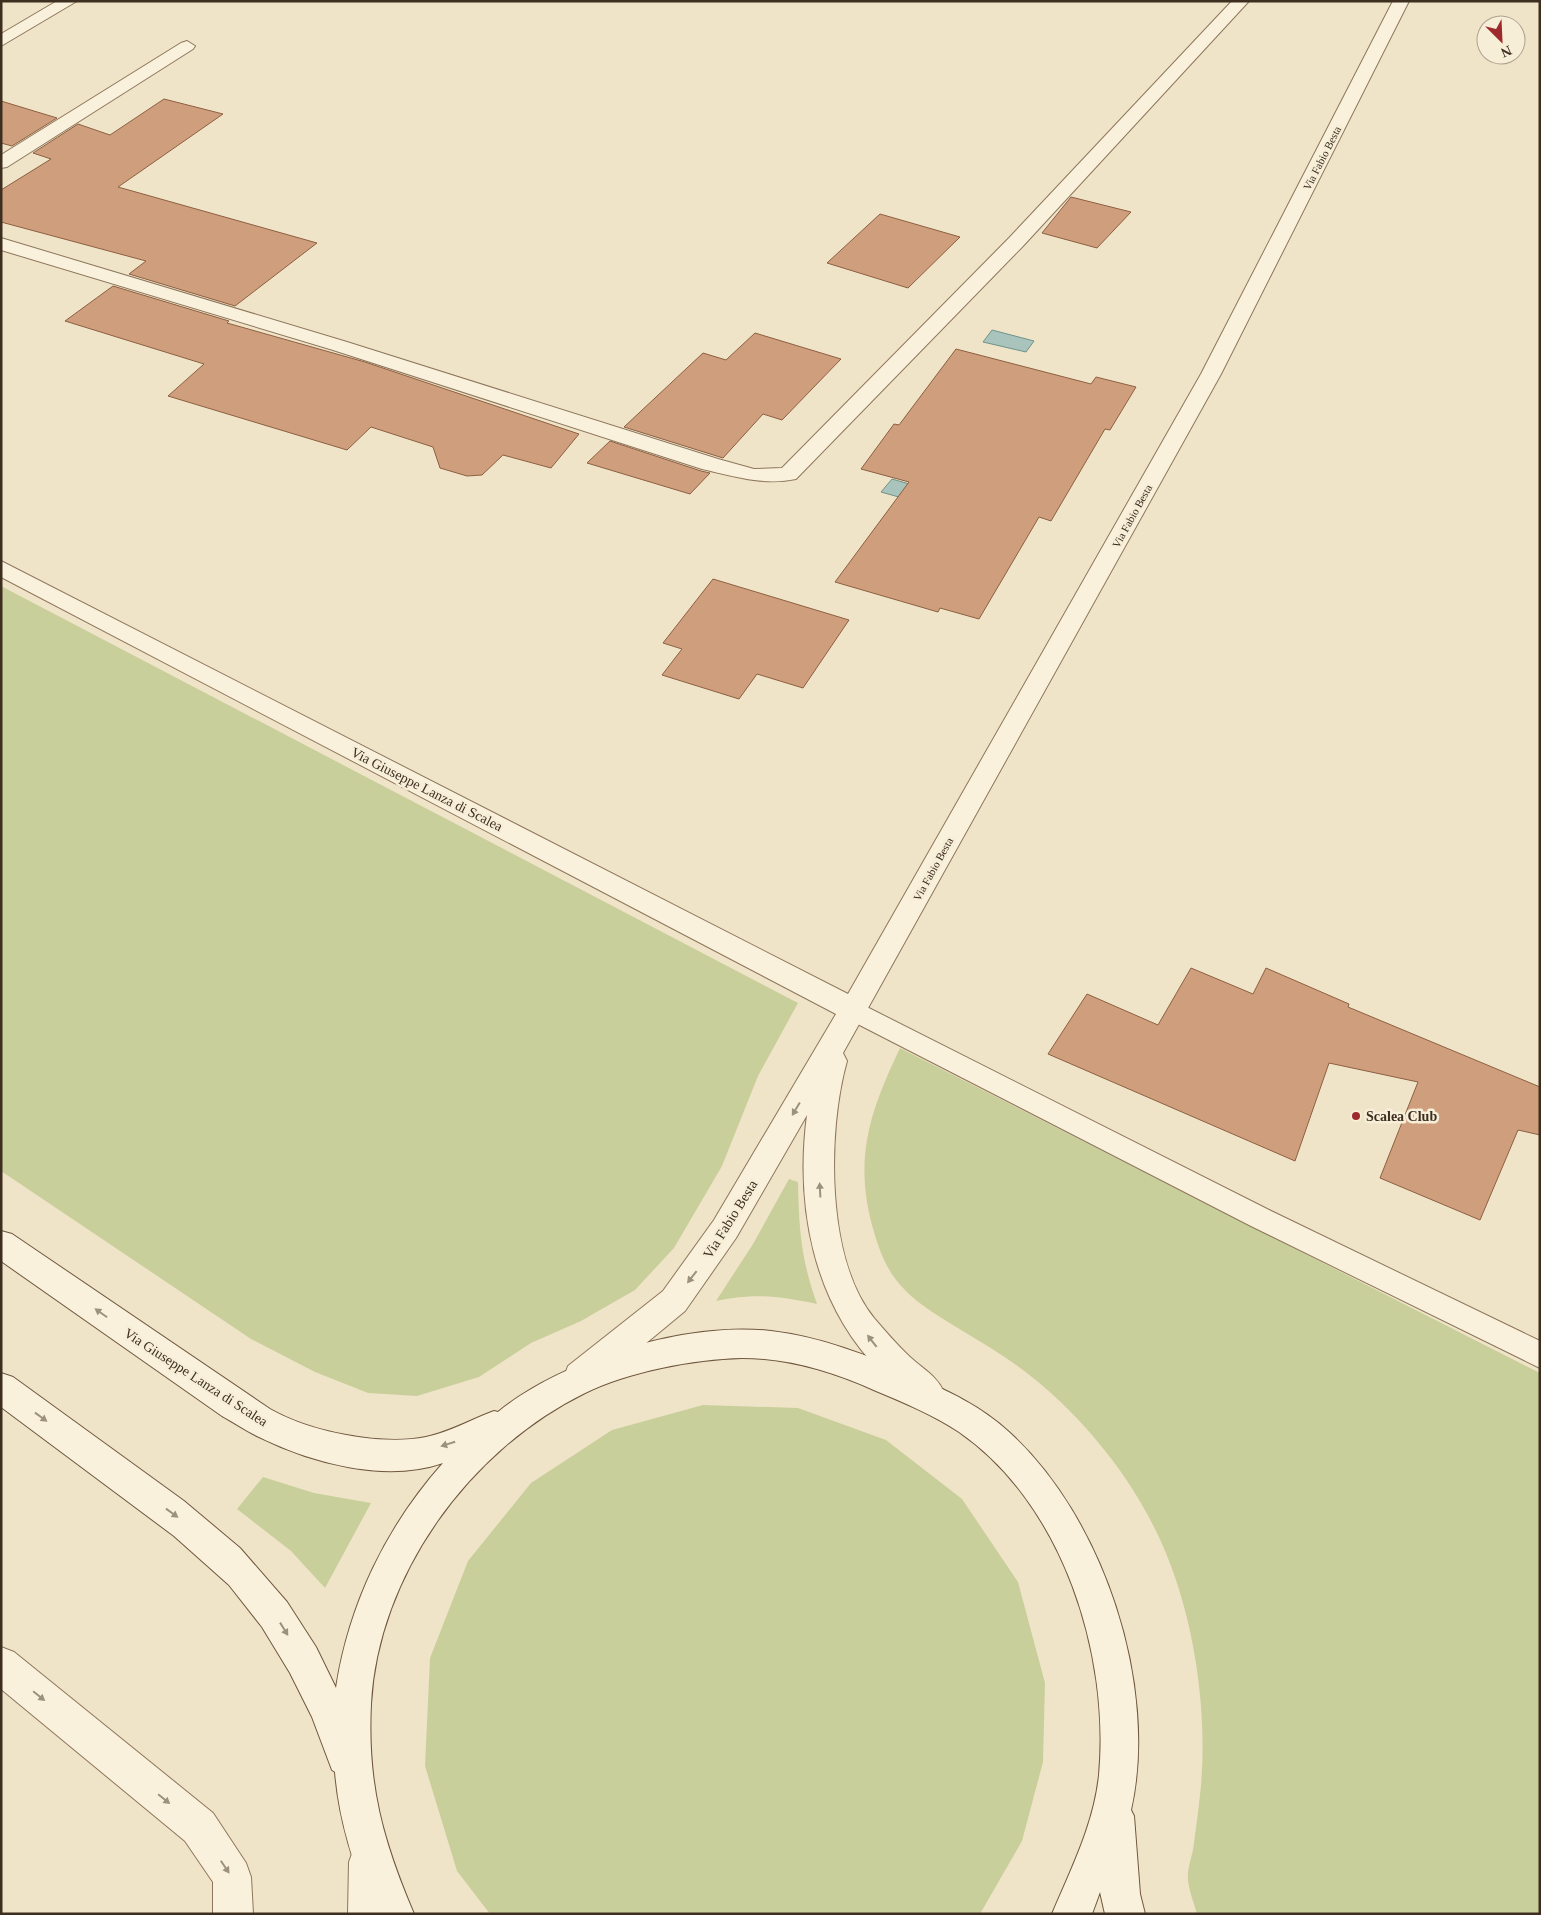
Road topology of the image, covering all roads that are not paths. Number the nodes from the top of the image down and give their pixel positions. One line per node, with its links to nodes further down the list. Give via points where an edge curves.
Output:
1 (69, 1): 4 (street)
2 (1241, 1): 7 (street, via 1016,242 788,474 754,475 710,464 340,346)
3 (1400, 1): 9 (street, Via Fabio Besta, via 1211,374)
4 (1, 41)
5 (187, 46): 6 (street)
6 (1, 163)
7 (1, 244)
8 (1, 568): 9 (street, Via Giuseppe Lanza di Scalea)
9 (850, 1016): 11 (lane); 12 (street, Via Fabio Besta, one-way to 12, via 700,1267 674,1301); 14 (street, Via Fabio Besta, one-way to 9, via 898,1369 872,1342 851,1311 833,1274 828,1255 819,1158 822,1115 830,1069)
10 (1, 1244): 15 (street, Via Giuseppe Lanza di Scalea, one-way to 10, via 463,1440 416,1454 341,1448 304,1438 273,1427 234,1405)
11 (1540, 1354)
12 (572, 1383): 14 (street, via 639,1360 697,1348 752,1344 833,1359); 15 (street)
13 (1, 1388): 17 (street, one-way to 17, via 190,1526 242,1574 282,1626 308,1670 335,1726)
14 (948, 1407): 18 (street, via 999,1445 1028,1475 1080,1559 1108,1641 1118,1694 1119,1745)
15 (525, 1412): 17 (street, via 476,1452 430,1504 397,1553 372,1605 359,1656 352,1706)
16 (1, 1665): 20 (street, one-way to 20, via 199,1827 232,1877)
17 (353, 1778): 19 (street)
18 (1114, 1805): 23 (street); 24 (street)
19 (368, 1856): 21 (street); 22 (street)
20 (233, 1914)
21 (368, 1914)
22 (394, 1914)
23 (1072, 1914)
24 (1124, 1914)

